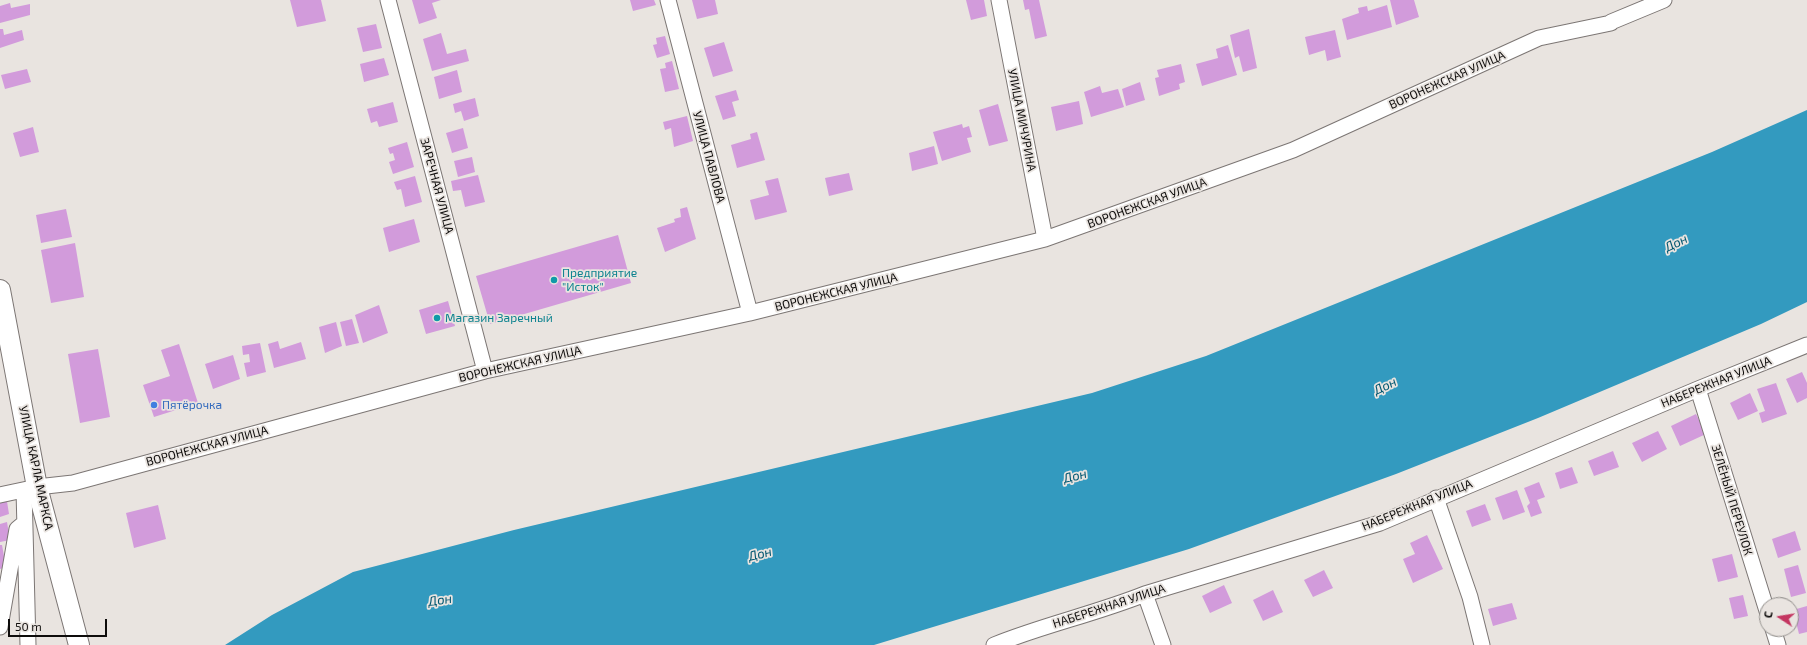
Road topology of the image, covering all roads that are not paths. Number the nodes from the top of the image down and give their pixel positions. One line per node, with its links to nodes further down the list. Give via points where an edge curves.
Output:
1 (388, 0): 9 (street, ЗАРЕЧНАЯ УЛИЦА)
2 (668, 0): 7 (street, УЛИЦА ПАВЛОВА)
3 (999, 0): 5 (street, УЛИЦА МИЧУРИНА)
4 (1664, 0): 5 (street, ВОРОНЕЖСКАЯ УЛИЦА, via 1611,22 1539,38 1293,150)
5 (1045, 240): 7 (street, ВОРОНЕЖСКАЯ УЛИЦА)
6 (0, 290): 11 (main road, УЛИЦА КАРЛА МАРКСА)
7 (750, 313): 9 (street, ВОРОНЕЖСКАЯ УЛИЦА)
8 (1807, 345): 10 (street, НАБЕРЕЖНАЯ УЛИЦА)
9 (485, 371): 11 (street, ВОРОНЕЖСКАЯ УЛИЦА, via 73,483)
10 (1698, 389): 13 (street, НАБЕРЕЖНАЯ УЛИЦА); 17 (street, ЗЕЛЁНЫЙ ПЕРЕУЛОК)
11 (31, 488): 12 (street, ВОРОНЕЖСКАЯ УЛИЦА); 14 (main road, УЛИЦА КАРЛА МАРКСА); 15 (street, УЛИЦА КАРЛА МАРКСА)
12 (0, 495)
13 (1436, 498): 16 (street, НАБЕРЕЖНАЯ УЛИЦА, via 1380,523); 24 (street, via 1470,597)
14 (46, 520): 15 (street); 21 (main road, УЛИЦА КАРЛА МАРКСА)
15 (25, 523): 18 (street, via 17,529); 20 (street, УЛИЦА КАРЛА МАРКСА)
16 (1144, 594): 22 (street, НАБЕРЕЖНАЯ УЛИЦА, via 1023,633); 23 (street)
17 (1763, 597)
18 (1, 612): 19 (street)
19 (0, 627)
20 (28, 645)
21 (79, 645)
22 (994, 645)
23 (1163, 645)
24 (1482, 645)

